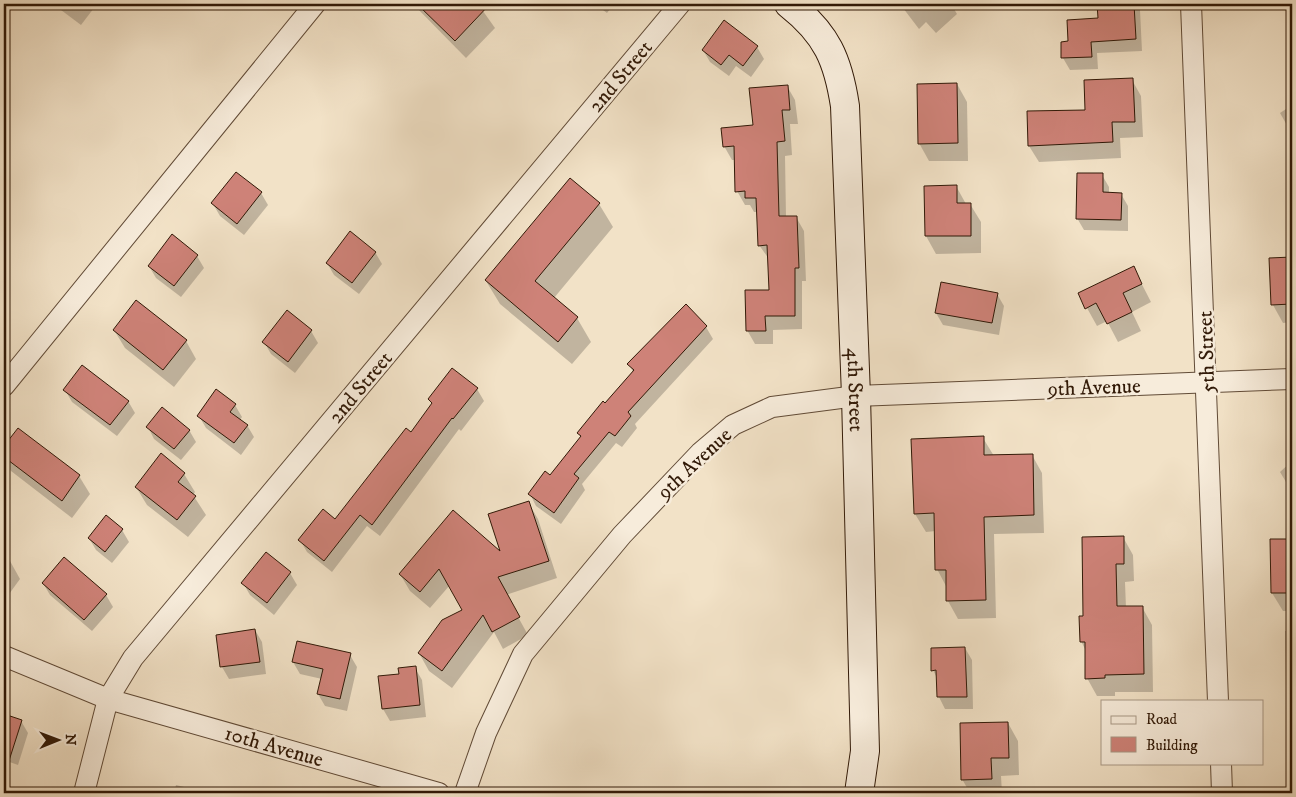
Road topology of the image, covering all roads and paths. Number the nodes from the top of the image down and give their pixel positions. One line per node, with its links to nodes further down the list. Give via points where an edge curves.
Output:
1 (315, 4): 7 (street)
2 (680, 4): 10 (street, 2nd Street, via 178,602 133,658)
3 (790, 4): 8 (street, 4th Street, via 821,34 840,76 845,106)
4 (1191, 4): 6 (street, 5th Street)
5 (1292, 379): 6 (street, 9th Avenue)
6 (1207, 382): 8 (street, 9th Avenue); 11 (street, 5th Street)
7 (4, 386)
8 (856, 396): 15 (street, 9th Avenue, via 772,407 733,425 700,454 622,535 523,654 486,732); 16 (street, 4th Street, via 864,751)
9 (4, 656): 10 (street, 10th Avenue)
10 (108, 699): 13 (street, 2nd Street); 14 (street, 10th Avenue)
11 (1218, 700)
12 (1221, 764): 17 (street)
13 (84, 793)
14 (439, 793)
15 (465, 793)
16 (859, 793)
17 (1222, 793)

